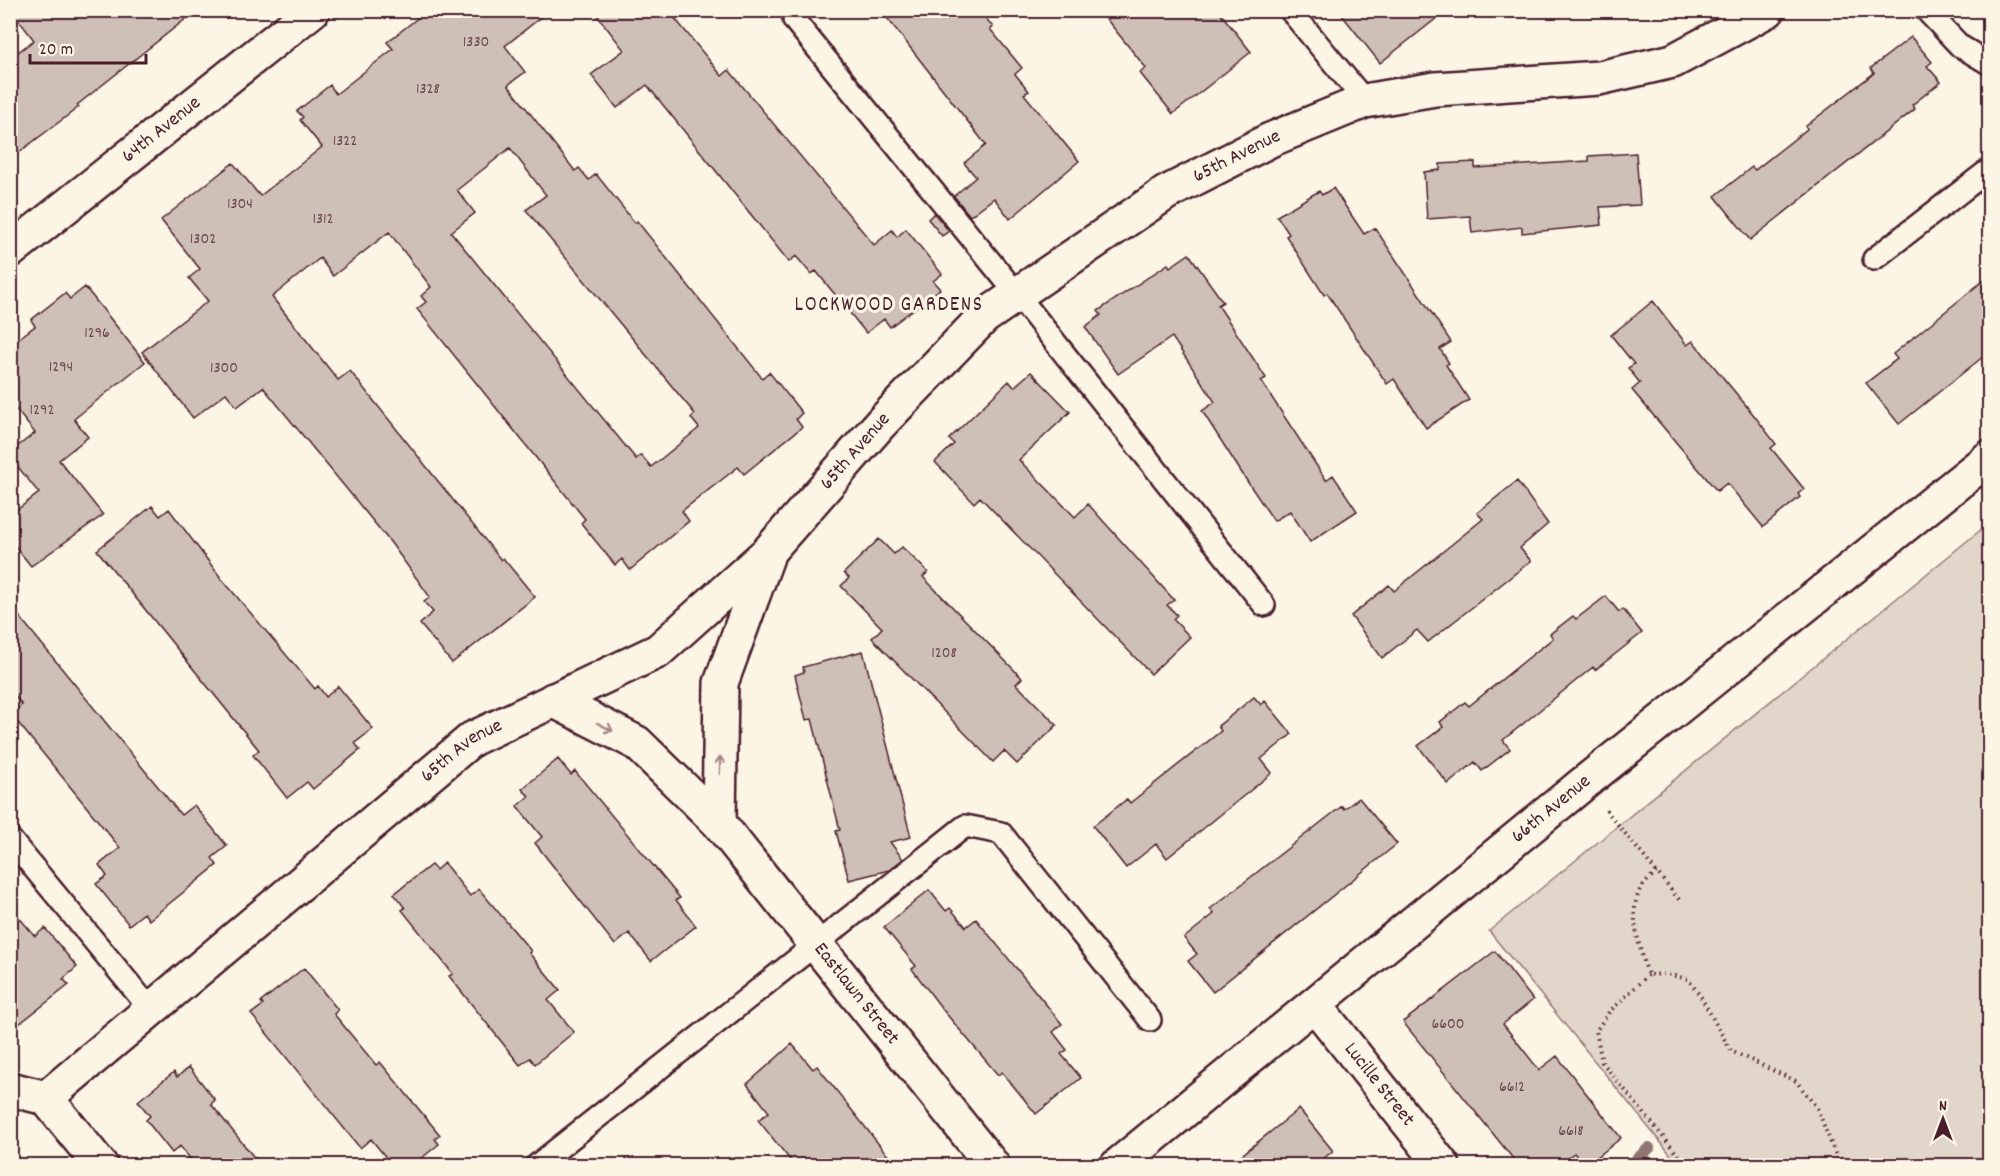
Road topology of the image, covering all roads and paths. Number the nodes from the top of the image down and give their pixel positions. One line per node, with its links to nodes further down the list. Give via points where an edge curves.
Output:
1 (313, 10): 9 (street, 64th Avenue)
2 (1290, 10): 7 (lane)
3 (1768, 10): 7 (street, 65th Avenue, via 1673,61 1599,78 1435,89)
4 (1926, 10): 6 (lane, via 1959,46)
5 (794, 20): 11 (lane)
6 (1989, 64)
7 (1365, 101): 11 (street, 65th Avenue, via 1270,140 1166,193)
8 (1989, 169): 10 (lane)
9 (10, 251)
10 (1874, 258)
11 (1016, 293): 13 (street, 65th Avenue, via 984,317 881,423); 14 (lane)
12 (1989, 459): 16 (street, 66th Avenue)
13 (768, 552): 15 (street, 65th Avenue, via 658,651); 17 (street, one-way to 13, via 721,683)
14 (1264, 605)
15 (553, 700): 17 (street, Eastlawn Street, one-way to 17, via 637,743); 24 (street, 65th Avenue, via 472,740)
16 (1584, 783): 19 (path); 23 (street, 66th Avenue)
17 (719, 823): 21 (street, Eastlawn Street)
18 (10, 839): 24 (lane)
19 (1656, 872): 20 (path); 22 (path, via 1636,903 1638,938)
20 (1681, 902)
21 (817, 946): 25 (lane, via 965,826 1001,833); 29 (lane); 30 (street, Eastlawn Street)
22 (1648, 975): 33 (path, via 1609,1012 1596,1031 1602,1062); 34 (path, via 1688,979 1731,1051 1796,1081 1817,1108)
23 (1314, 1005): 31 (street, 66th Avenue); 32 (street, Lucille Street)
24 (151, 1010): 27 (street, 65th Avenue)
25 (1150, 1020)
26 (10, 1089): 27 (street)
27 (46, 1098): 28 (street)
28 (101, 1166)
29 (536, 1166)
30 (993, 1166)
31 (1117, 1166)
32 (1443, 1166)
33 (1687, 1166)
34 (1840, 1166)

